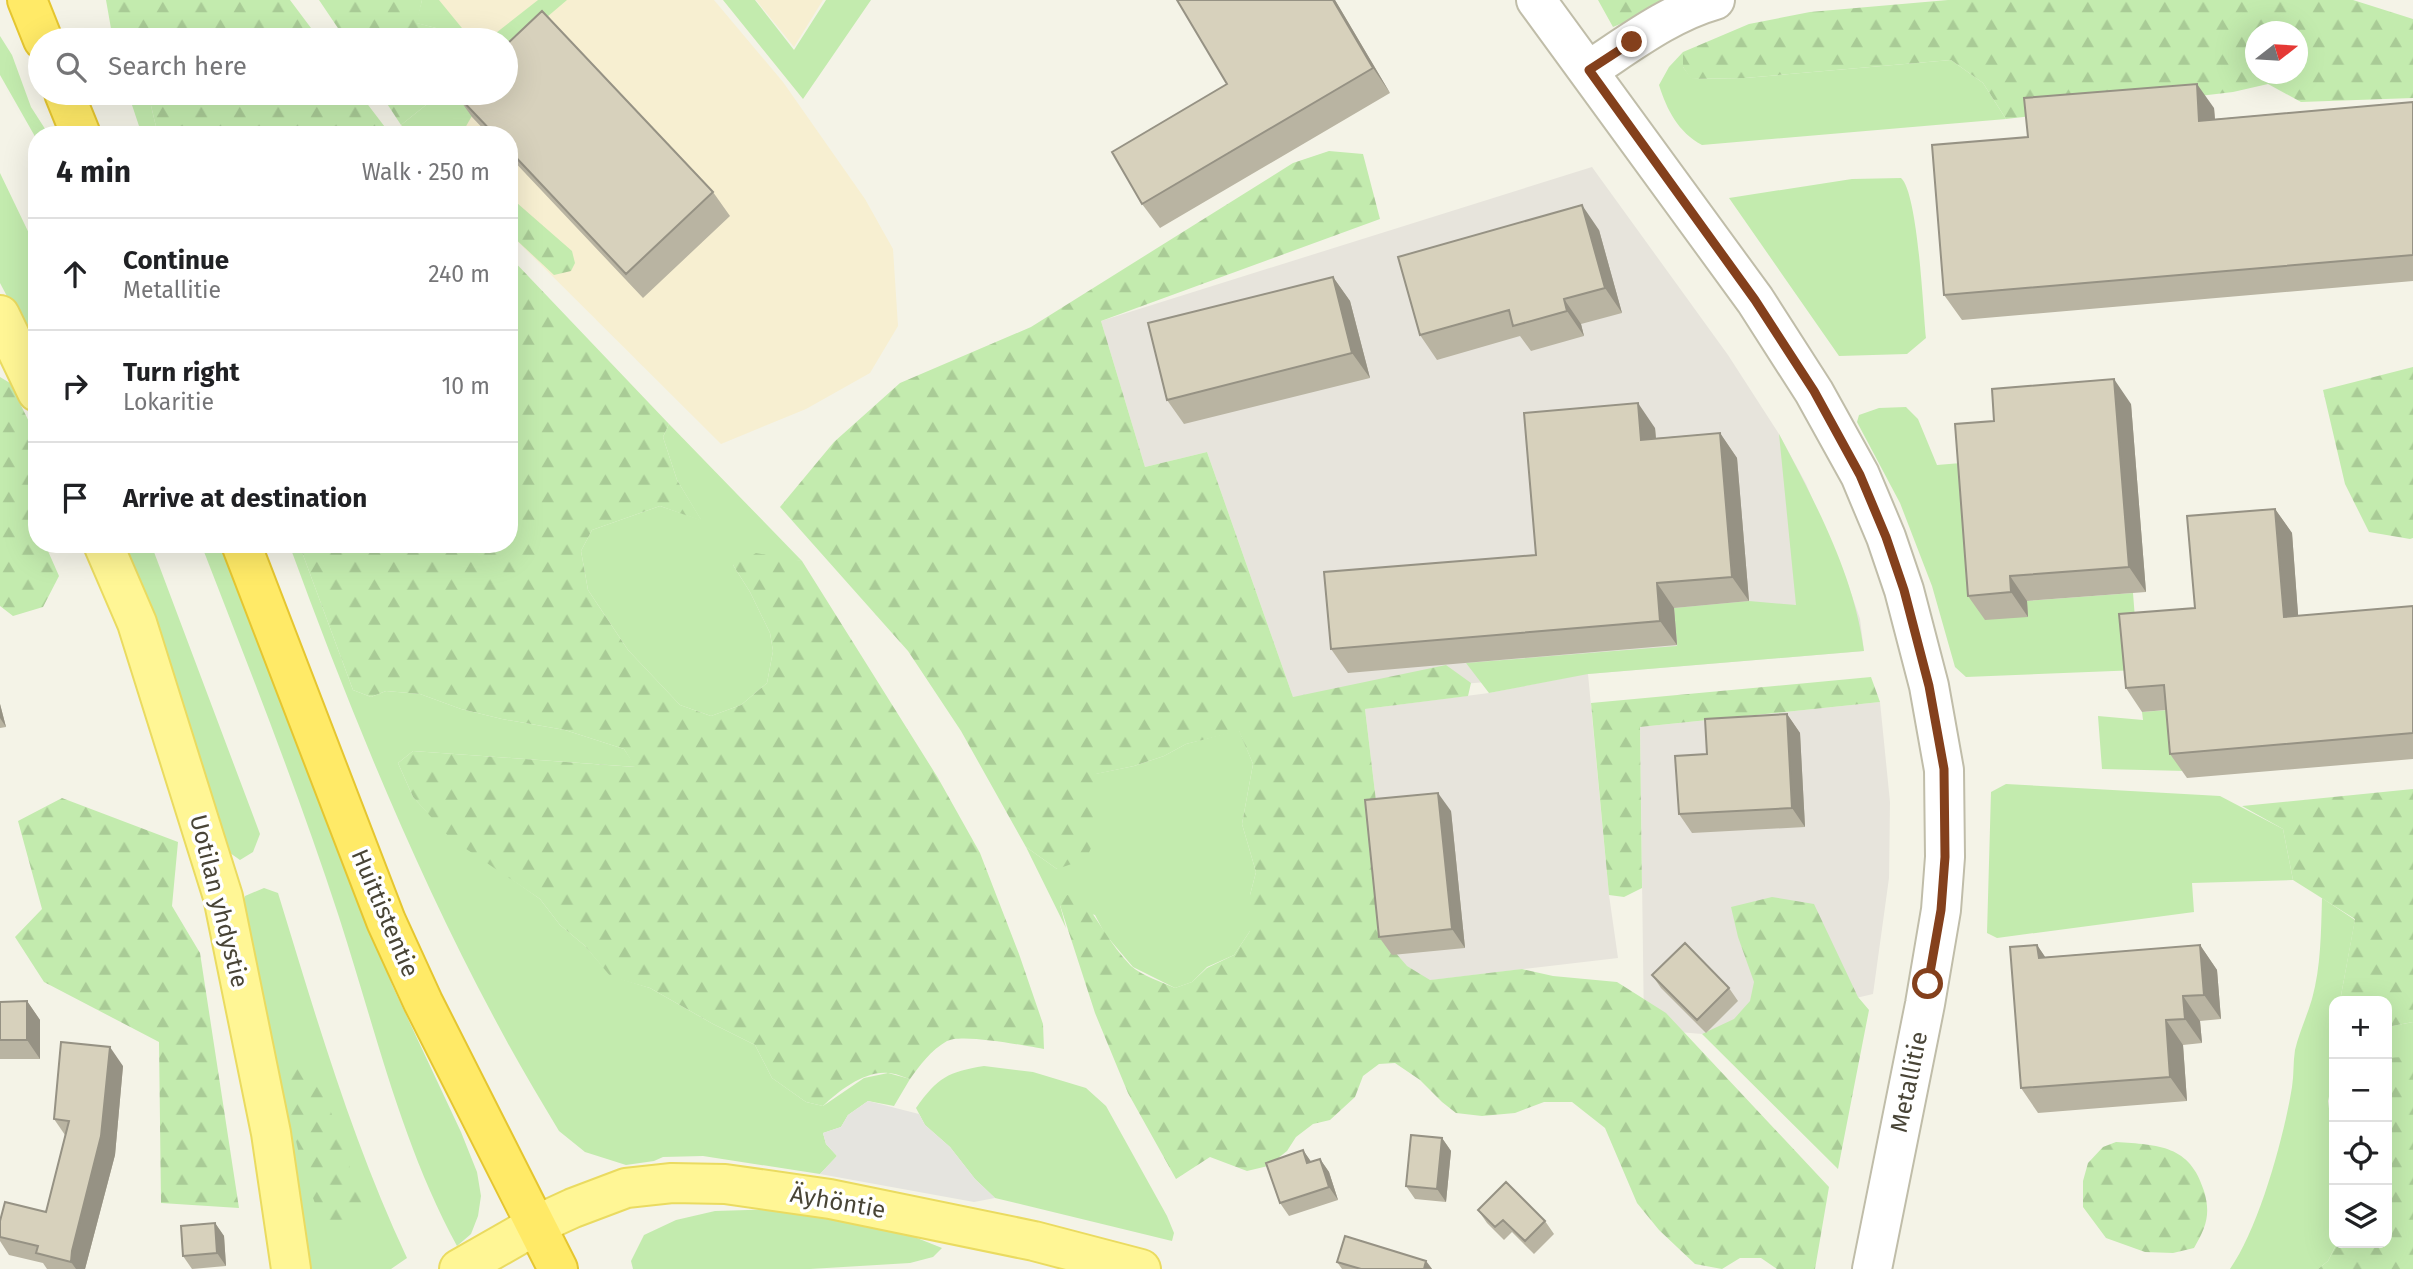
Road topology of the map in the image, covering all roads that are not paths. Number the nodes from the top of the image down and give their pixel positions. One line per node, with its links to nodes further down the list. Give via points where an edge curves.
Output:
1 (27, 0): 4 (highway)
2 (1536, 0): 5 (street, Metallitie)
3 (1715, 0): 5 (street, via 1653,28)
4 (38, 28)
5 (1589, 70): 17 (street, Metallitie, via 1755,300 1821,403 1860,475 1886,537 1929,686 1944,769 1941,910)
6 (69, 105): 7 (highway)
7 (77, 126)
8 (0, 315): 9 (main road)
9 (28, 373)
10 (107, 553): 13 (main road, Uotilan yhdystie, via 137,623 223,897 271,1133)
11 (244, 553): 12 (highway, Huittistentie, via 386,921 422,1002)
12 (536, 1225): 14 (main road, Äyhöntie); 15 (highway, Huittistentie); 16 (main road, Äyhöntie, via 626,1188 725,1184 830,1199 1034,1241)
13 (291, 1269)
14 (459, 1269)
15 (558, 1269)
16 (1141, 1269)
17 (1872, 1269)

